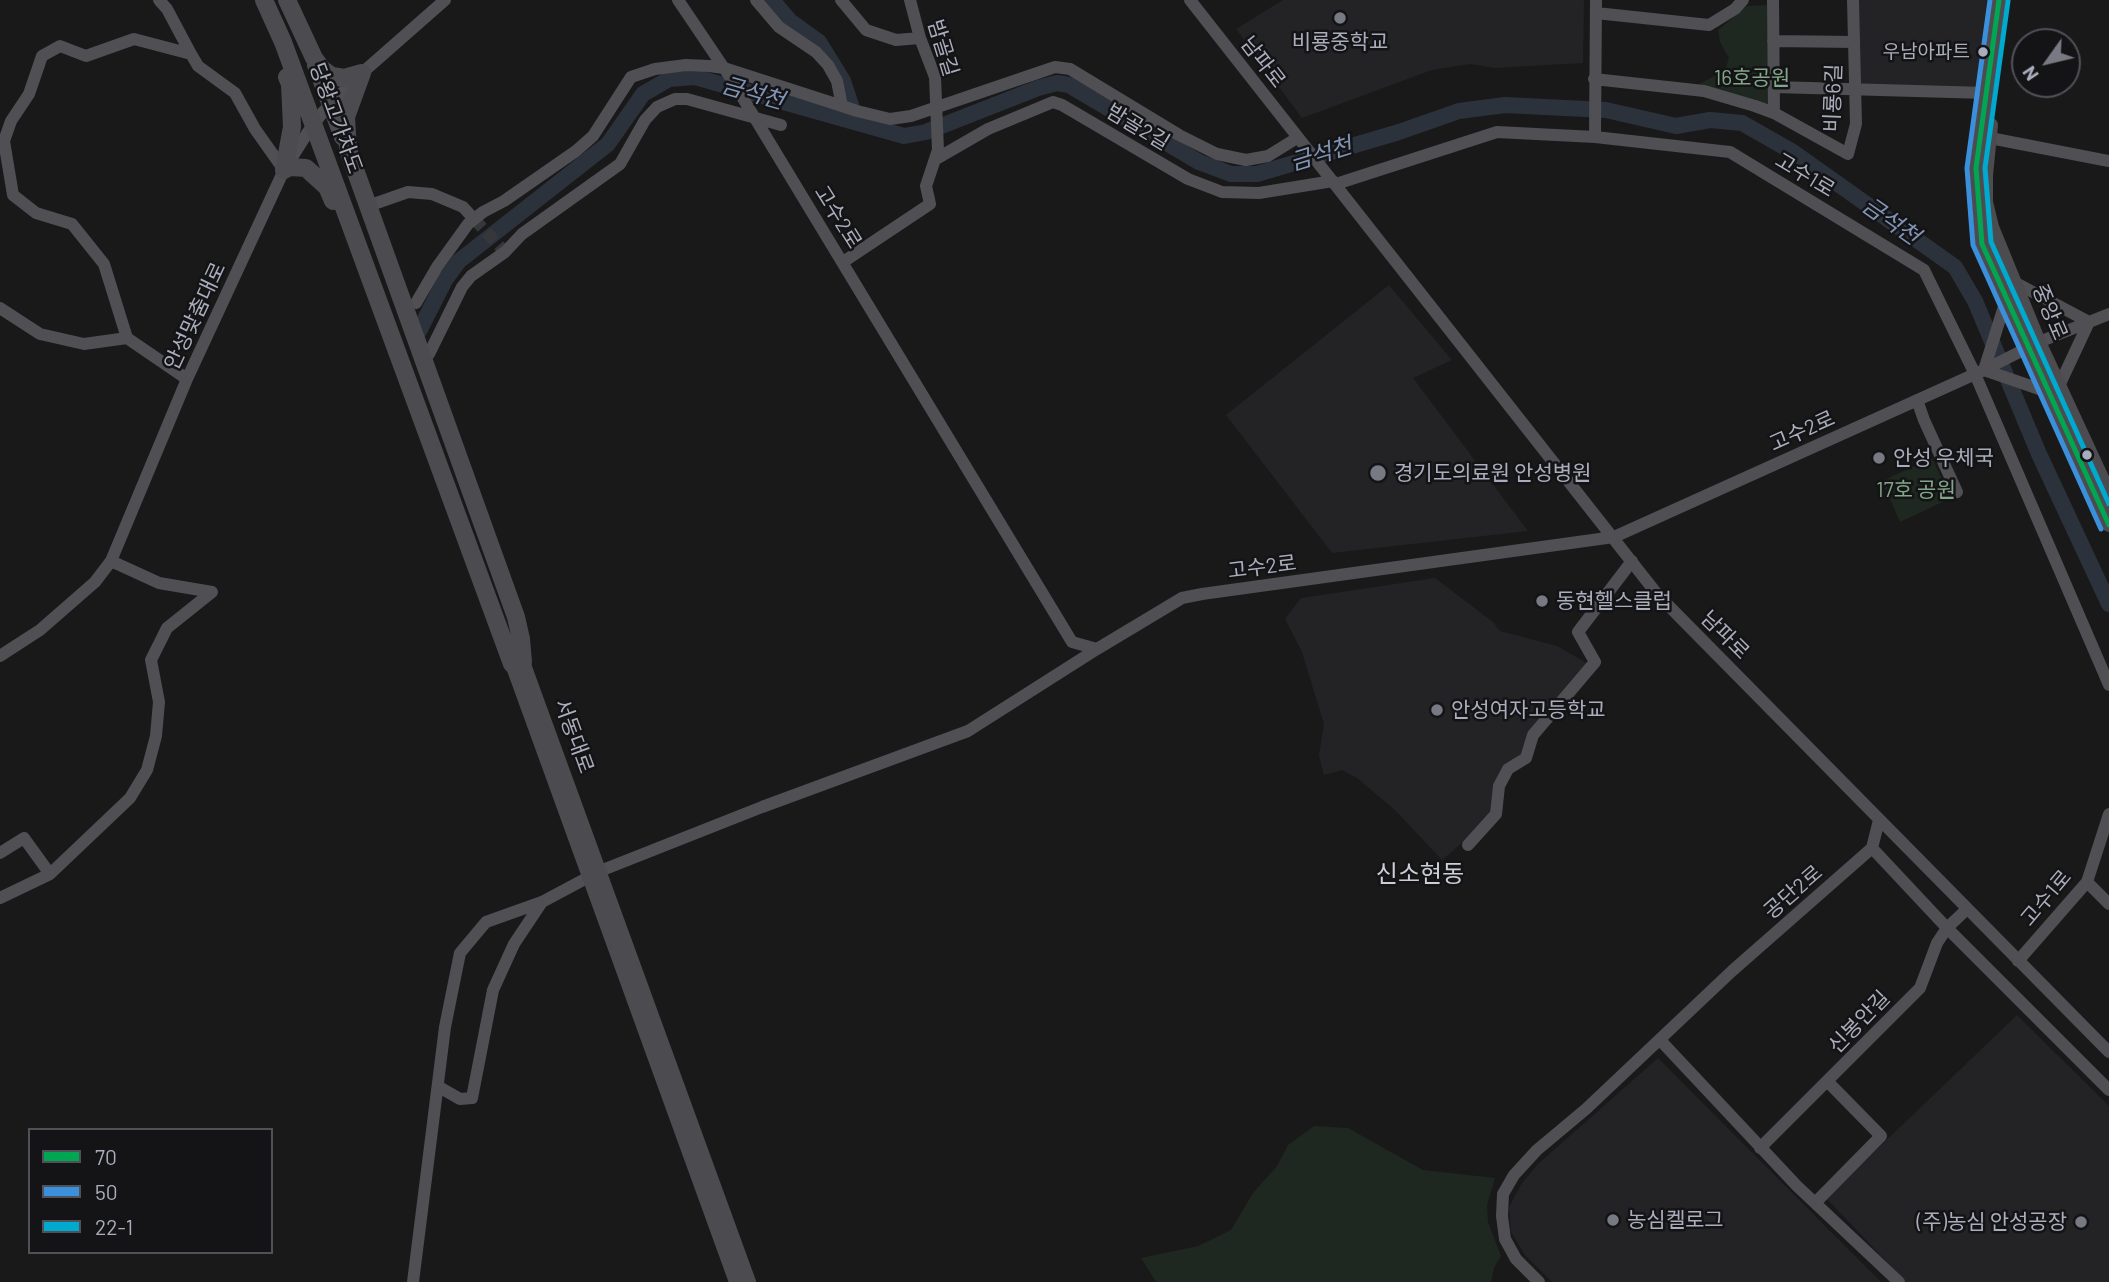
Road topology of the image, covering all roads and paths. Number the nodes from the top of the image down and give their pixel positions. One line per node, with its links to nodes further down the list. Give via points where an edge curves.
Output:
1 (159, 0): 22 (street)
2 (254, 0): 27 (highway)
3 (264, 0): 19 (highway)
4 (275, 0): 19 (highway)
5 (287, 0): 23 (highway)
6 (445, 0): 24 (street, 안성맞춤대로)
7 (678, 0): 25 (street, 고수2로)
8 (755, 0): 31 (street, via 779,27 828,65)
9 (841, 0): 18 (street, via 866,30 896,40)
10 (910, 0): 18 (street, 밤골길)
11 (1190, 0): 40 (street, 남파로)
12 (1743, 0): 17 (street, via 1709,25)
13 (1773, 0): 20 (street)
14 (1853, 0): 21 (street, 비룡6길)
15 (1999, 0): 30 (main road, 중앙로)
16 (2008, 0): 39 (main road, 중앙로)
17 (1596, 7): 26 (street)
18 (920, 38): 33 (street, 밤골길, via 935,77)
19 (288, 40): 47 (highway, 당왕고가차도)
20 (1773, 41): 21 (street); 28 (street)
21 (1854, 42): 29 (street, 비룡6길)
22 (191, 54): 44 (street, via 198,66 235,93); 56 (street, via 134,39 86,56 60,46 43,56 4,141 13,195 36,212 72,224 104,264)
23 (314, 58): 24 (highway, via 332,76 344,78); 32 (highway)
24 (362, 72): 32 (street, 안성맞춤대로); 41 (highway, via 346,117)
25 (727, 73): 31 (street, 밤골길); 35 (street, 고수2로); 48 (street, 밤골길, via 686,65 631,77 593,136)
26 (1594, 79): 34 (street, 비룡6길, via 1704,92); 38 (street)
27 (290, 84): 37 (highway); 44 (highway, via 292,127)
28 (1774, 87): 29 (street); 34 (street)
29 (1854, 88): 30 (street); 34 (street, 비룡6길, via 1856,124 1848,154)
30 (1986, 93): 52 (main road, 중앙로, via 1976,168 1982,244)
31 (848, 108): 33 (street, 밤골길, via 890,119)
32 (327, 109): 37 (street, 안성맞춤대로); 41 (highway)
33 (938, 109): 40 (street, via 1055,67 1070,69 1217,154 1246,160); 42 (street, 밤골길)
34 (1774, 113)
35 (752, 115): 36 (street); 49 (street, 고수2로); 58 (street, via 687,99 657,107 620,164 471,276)
36 (781, 125)
37 (308, 132): 44 (street, 안성맞춤대로); 46 (highway)
38 (1595, 137): 45 (street, 고수1로, via 1497,132); 59 (street, 고수1로, via 1730,152 1861,231 1924,271)
39 (1990, 138): 43 (street); 50 (main road, 중앙로, via 1986,202)
40 (1301, 143): 45 (street, 남파로)
41 (348, 150): 47 (highway)
42 (937, 154): 45 (street, 밤골2길, via 1054,102 1188,179 1222,192 1259,193); 49 (street, 밤골길, via 926,186 930,204)
43 (2109, 161)
44 (284, 170): 46 (highway, via 306,168); 60 (street, 안성맞춤대로)
45 (1332, 180): 66 (street, 남파로)
46 (327, 187): 71 (highway, via 498,637)
47 (356, 208): 48 (street, via 408,192 432,194 463,207); 71 (highway, via 401,304 516,617 521,639)
48 (474, 219): 51 (street, 밤골길)
49 (843, 262): 69 (street, 고수2로, via 1072,642)
50 (2014, 282): 55 (street); 57 (main road, 중앙로)
51 (416, 303)
52 (2004, 307): 57 (main road, 중앙로); 59 (street)
53 (0, 308): 56 (street, via 40,334 84,344)
54 (2109, 314): 55 (street, 고수2로)
55 (2089, 322): 57 (street, 고수2로); 61 (street)
56 (127, 338): 60 (street)
57 (2028, 348): 59 (street, 고수2로); 61 (main road, 중앙로)
58 (429, 354)
59 (1979, 372): 61 (street); 62 (street, 고수2로); 72 (street, 고수1로)
60 (187, 379): 67 (street, 안성맞춤대로)
61 (2047, 388): 64 (main road, 중앙로); 65 (main road, 중앙로)
62 (1917, 400): 63 (street); 66 (street, 고수2로)
63 (1956, 492)
64 (2109, 493)
65 (2109, 525)
66 (1614, 537): 68 (street, 남파로); 69 (street, 고수2로, via 1182,598)
67 (111, 561): 70 (street, 안성맞춤대로, via 95,582 40,630); 79 (street, via 159,583 212,592 167,628 151,660 159,702 147,770 130,798)
68 (1632, 561): 74 (street, 남파로, via 1657,594); 75 (street, via 1578,632 1595,662 1533,735 1525,758 1508,769 1499,786 1496,814)
69 (1097, 649): 78 (street, via 968,731)
70 (0, 656)
71 (518, 663): 78 (main road, 서동대로)
72 (2109, 685)
73 (2109, 814): 80 (street, 고수1로)
74 (1879, 820): 76 (street); 84 (street, 남파로)
75 (1468, 845)
76 (1872, 848): 85 (street); 87 (street, 공단2로)
77 (0, 853): 79 (street, via 24,838)
78 (594, 873): 82 (street); 95 (main road, 서동대로); 96 (main road, 서동대로)
79 (50, 874): 81 (street)
80 (2087, 882): 83 (street); 86 (street, 고수1로)
81 (0, 898)
82 (542, 902): 90 (street, via 486,922 460,953); 90 (street, via 514,944 492,990 472,1098 460,1099)
83 (2109, 904)
84 (1967, 909): 85 (street, 신봉안길); 86 (street, 남파로)
85 (1947, 928): 89 (street, 신봉안길, via 1920,988); 91 (street)
86 (2018, 961): 88 (street, 남파로)
87 (1660, 1040): 92 (street); 97 (street, 공단2로, via 1537,1150 1503,1194 1505,1239 1516,1259)
88 (2109, 1052)
89 (1828, 1082): 92 (street, 신봉안길); 93 (street, via 1881,1136)
90 (439, 1087): 94 (street)
91 (2109, 1090)
92 (1760, 1148): 93 (street)
93 (1815, 1203): 98 (street)
94 (413, 1282)
95 (736, 1282)
96 (749, 1282)
97 (1539, 1282)
98 (1899, 1282)

